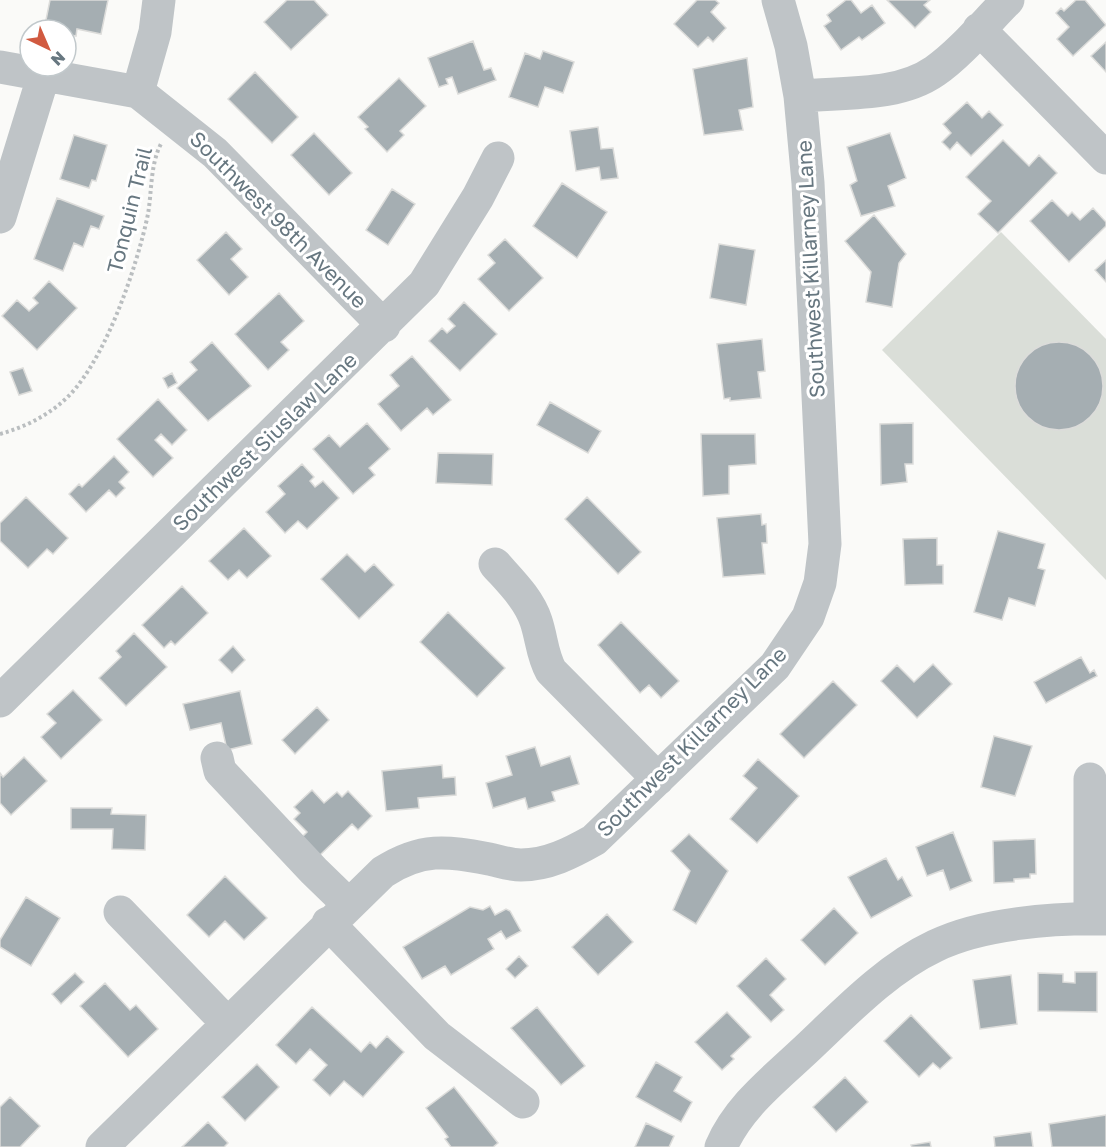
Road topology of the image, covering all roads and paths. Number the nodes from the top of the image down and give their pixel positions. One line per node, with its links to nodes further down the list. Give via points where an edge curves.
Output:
1 (159, 0): 9 (street, via 155,32)
2 (778, 0): 10 (street, Southwest Killarney Lane)
3 (1008, 0): 4 (street)
4 (978, 29): 10 (street, via 935,71 907,84); 13 (street)
5 (0, 67): 6 (street, Southwest 98th Avenue)
6 (18, 70)
7 (43, 78): 14 (street)
8 (65, 78): 9 (street, Southwest 98th Avenue)
9 (138, 92): 11 (street, Southwest 98th Avenue)
10 (800, 96): 20 (street, Southwest Killarney Lane, via 808,183 825,544 820,583 808,617 775,666)
11 (176, 120): 15 (street, Southwest 98th Avenue, via 215,153); 16 (path, Tonquin Trail, via 159,147 131,276 95,358 62,403 20,429)
12 (498, 158): 15 (street, Southwest Siuslaw Lane, via 424,284)
13 (1106, 158)
14 (0, 217)
15 (384, 326): 18 (street, Southwest Siuslaw Lane)
16 (0, 434)
17 (495, 564): 20 (street, via 521,594 535,618 543,657 551,671)
18 (0, 701)
19 (217, 758): 23 (street, via 220,771 314,871)
20 (658, 779): 23 (street, Southwest Killarney Lane, via 594,840 567,855 519,865 451,852 422,854 383,872)
21 (1090, 779): 24 (street)
22 (120, 912): 25 (street)
23 (338, 914): 25 (street, Southwest Killarney Lane); 26 (street, via 437,1036)
24 (1098, 919): 28 (street, via 978,931 926,952 896,970 750,1101 732,1123)
25 (227, 1023): 27 (street, Southwest Killarney Lane)
26 (523, 1102)
27 (102, 1147)
28 (721, 1147)

